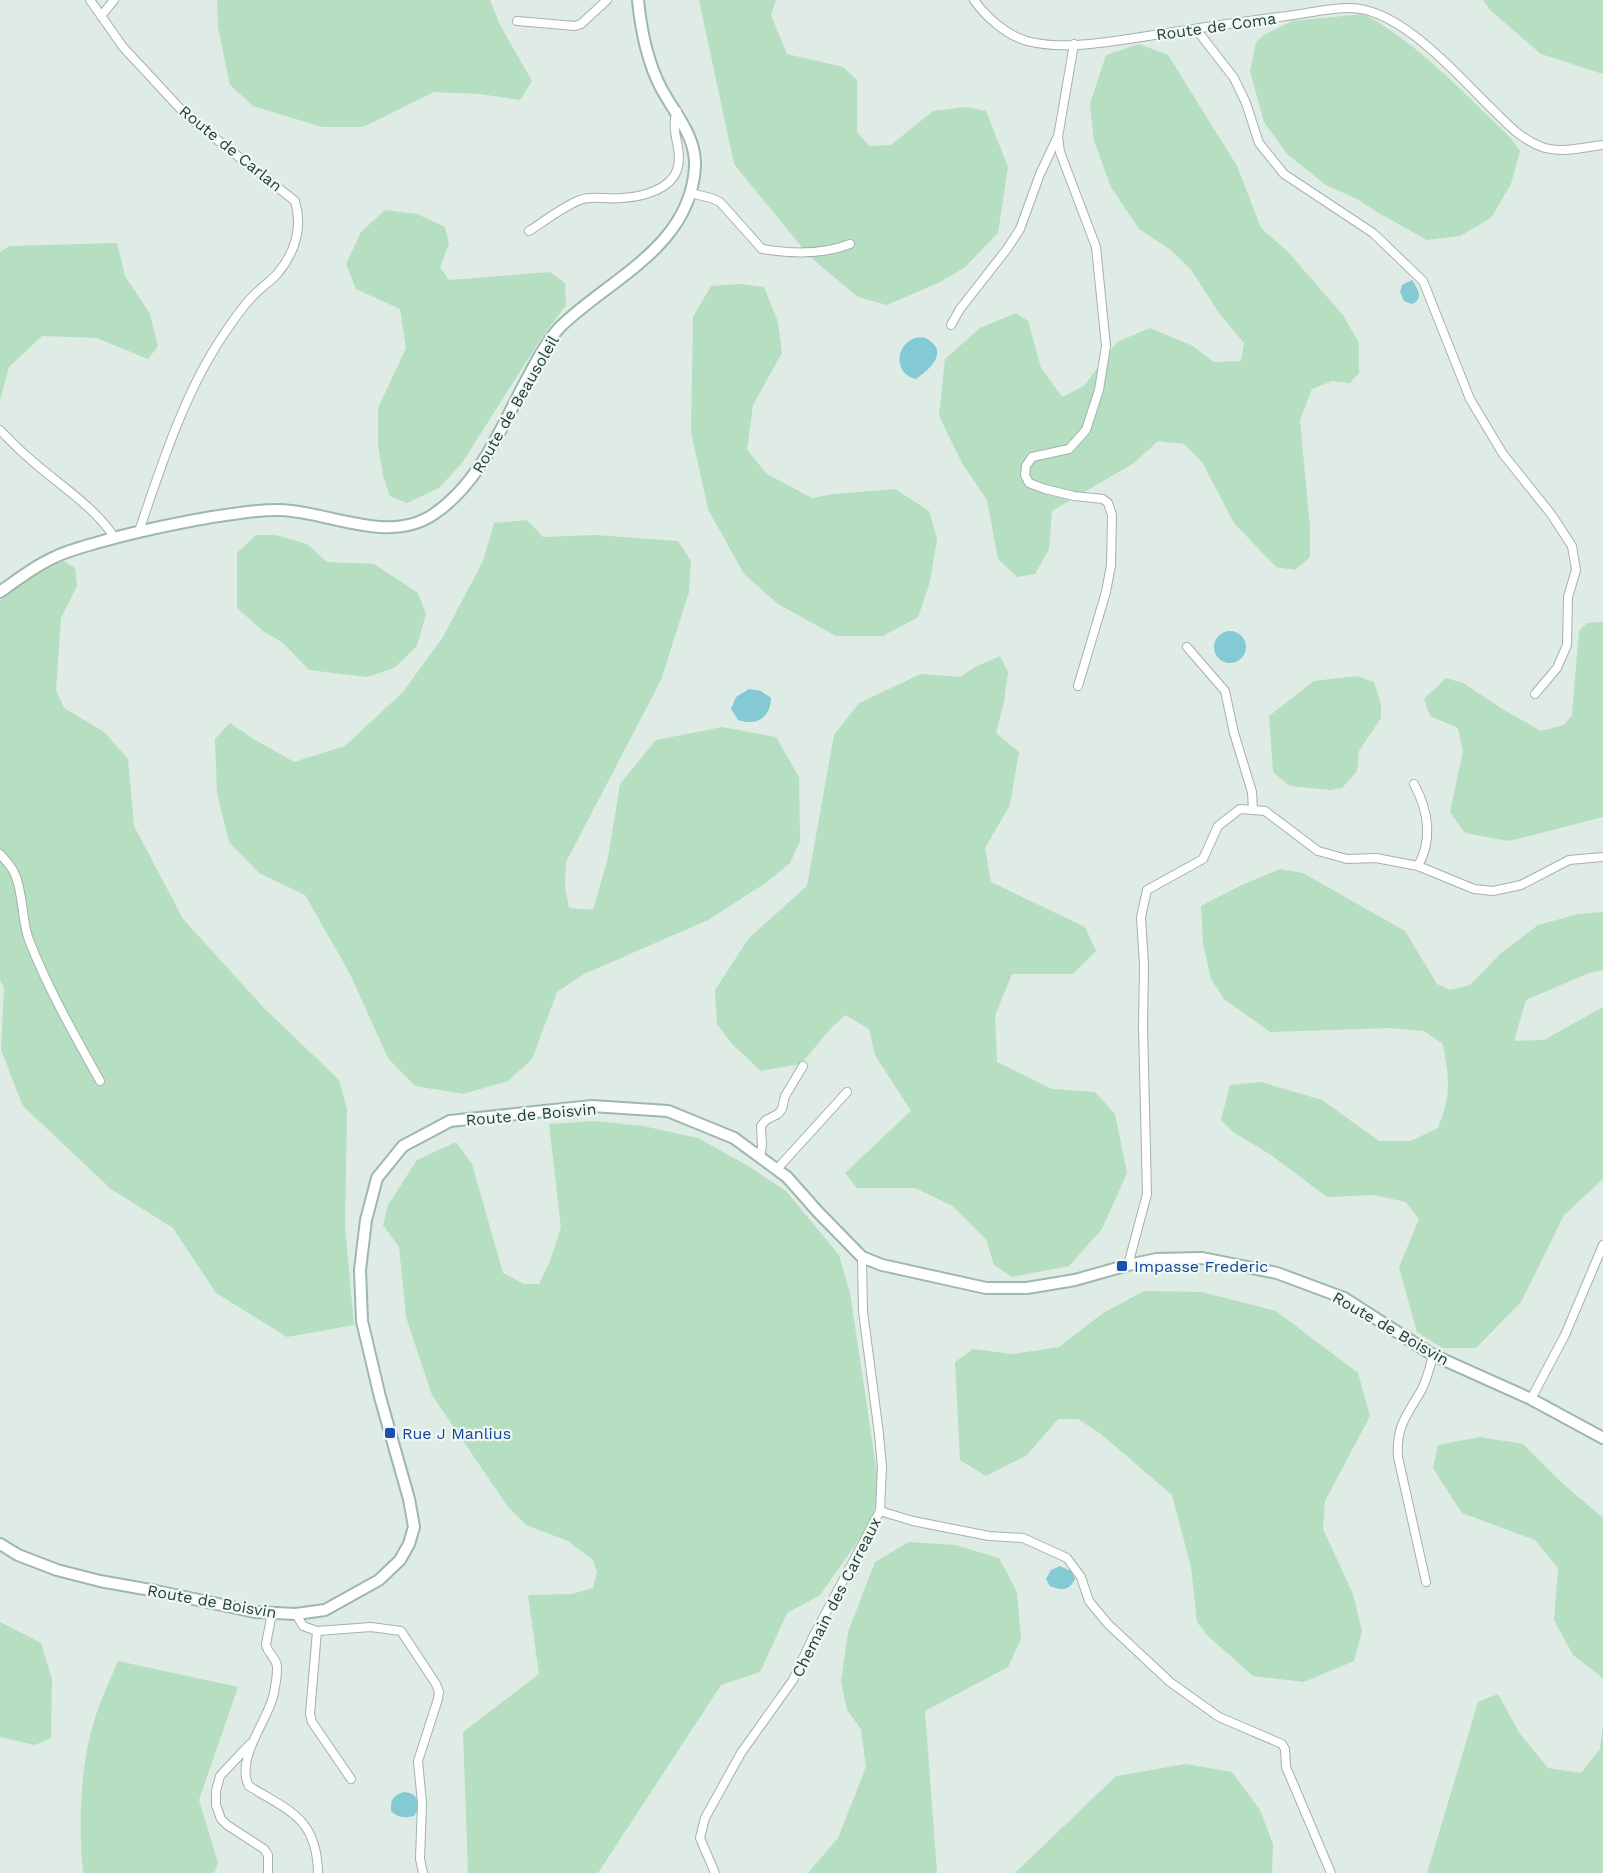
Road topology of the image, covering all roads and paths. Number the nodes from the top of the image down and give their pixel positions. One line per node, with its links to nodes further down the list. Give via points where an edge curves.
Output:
1 (90, 0): 6 (street, Route de Carlan)
2 (114, 0): 6 (street)
3 (607, 0): 7 (street, via 575,26)
4 (639, 0): 10 (main road, Route de Beausoleil, via 650,62)
5 (974, 0): 9 (street, Route de Coma, via 1002,28 1026,40)
6 (101, 16): 18 (street, Route de Carlan, via 123,47 188,116 295,201 299,215 292,251 223,336 192,392)
7 (517, 21)
8 (1196, 29): 9 (street, Route de Coma); 12 (street, Route de Coma, via 1362,8 1393,20 1442,58 1521,138 1547,148); 23 (street, via 1234,78 1259,143 1284,174 1373,232 1423,281 1470,399 1503,454 1572,546 1576,570 1568,597 1567,645 1557,669)
9 (1074, 44): 11 (street)
10 (676, 111): 13 (main road, Route de Beausoleil, via 694,151); 14 (street, via 673,126 679,160 665,186 634,196 579,200)
11 (1058, 137): 16 (street, via 1020,229); 22 (street, via 1060,152 1096,247 1106,346 1099,390 1086,430 1069,449 1032,457 1025,475 1029,483 1045,489 1102,499 1112,515 1106,592)
12 (1603, 145)
13 (690, 193): 15 (street, via 720,202 762,249 802,253); 18 (main road, Route de Beausoleil, via 683,212 639,266 560,328 540,354 475,473 434,514 414,524 376,526 304,511 258,510)
14 (529, 231)
15 (850, 244)
16 (951, 325)
17 (0, 430): 19 (street, via 104,521)
18 (139, 531): 19 (main road, Route de Beausoleil)
19 (115, 538): 20 (main road, Route de Beausoleil, via 56,556)
20 (0, 592)
21 (1188, 647): 25 (street, via 1225,691 1252,792)
22 (1078, 686)
23 (1536, 694)
24 (1414, 784): 28 (street, via 1423,800 1427,824 1424,855)
25 (1253, 810): 28 (street, via 1265,811 1318,851 1347,859 1376,858); 36 (street, via 1240,809 1218,826 1203,859 1148,890 1141,917 1148,1194)
26 (0, 854): 30 (street, via 18,883 32,948)
27 (1603, 857): 28 (street, via 1569,860 1521,885 1493,891 1474,889)
28 (1418, 866)
29 (802, 1066): 32 (street, via 782,1109 761,1126)
30 (100, 1081)
31 (847, 1092): 33 (street)
32 (760, 1157): 33 (main road, Route de Boisvin); 44 (main road, Route de Boisvin, via 734,1138 669,1111 592,1106 450,1121 404,1146 378,1178 366,1220 360,1270 362,1321 414,1527 400,1560 378,1580 325,1610)
33 (777, 1169): 35 (main road, Route de Boisvin)
34 (1603, 1245): 38 (street, via 1565,1335)
35 (862, 1257): 36 (main road, Route de Boisvin, via 986,1288 1028,1288); 40 (street, Chemain des Carreaux, via 863,1311 882,1467)
36 (1128, 1264): 37 (main road, Route de Boisvin, via 1202,1258 1277,1273 1344,1298)
37 (1433, 1354): 38 (main road, Route de Boisvin); 42 (street, via 1422,1389 1405,1414 1398,1446)
38 (1531, 1399): 39 (main road, Route de Boisvin)
39 (1603, 1438)
40 (880, 1511): 51 (street, Chemain des Carreaux, via 793,1680 741,1753 705,1818 700,1838); 52 (street, via 988,1536 1023,1538 1067,1558 1081,1577 1089,1602 1170,1682 1219,1717 1282,1744 1286,1767)
41 (0, 1544): 43 (main road, Route de Boisvin, via 18,1556 78,1576)
42 (1426, 1582)
43 (272, 1613): 44 (main road, Route de Boisvin); 46 (street, via 266,1648 276,1661 277,1670 273,1698)
44 (296, 1614): 45 (street, via 303,1626)
45 (317, 1631): 47 (street, via 310,1714); 50 (street, via 371,1627 401,1631 436,1684 438,1699 418,1761)
46 (255, 1739): 48 (street, via 220,1776 216,1805 227,1825 264,1849); 49 (street, via 245,1767 249,1786 299,1818 314,1841)
47 (351, 1779)
48 (268, 1873)
49 (318, 1873)
50 (423, 1873)
51 (715, 1873)
52 (1331, 1873)

